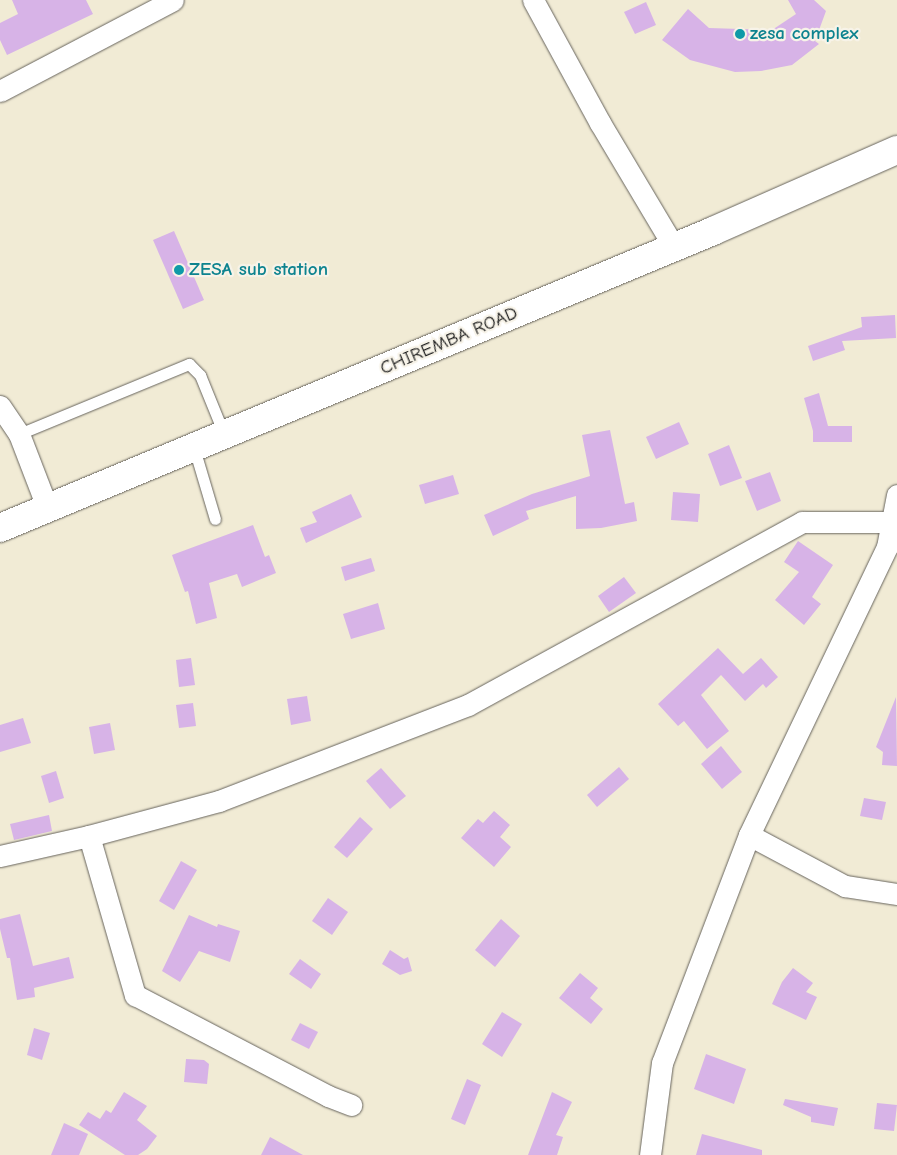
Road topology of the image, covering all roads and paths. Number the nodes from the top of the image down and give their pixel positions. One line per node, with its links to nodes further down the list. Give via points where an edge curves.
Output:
1 (173, 0): 3 (street)
2 (533, 0): 5 (street, via 600,123)
3 (0, 92)
4 (897, 150): 5 (main road, CHIREMBA ROAD)
5 (674, 247): 8 (main road, CHIREMBA ROAD)
6 (0, 406): 7 (street)
7 (19, 434): 8 (lane, via 189,364 200,375); 11 (street)
8 (224, 436): 9 (main road, CHIREMBA ROAD)
9 (194, 448): 11 (main road, CHIREMBA ROAD); 12 (lane)
10 (897, 495): 13 (street)
11 (47, 507): 14 (main road, CHIREMBA ROAD)
12 (215, 519)
13 (891, 522): 15 (street); 17 (street, via 802,522 468,706 219,801)
14 (0, 528)
15 (892, 548): 16 (street)
16 (749, 835): 19 (street, via 846,886); 21 (street, via 662,1063)
17 (89, 836): 18 (street); 20 (street, via 135,994 328,1096)
18 (0, 856)
19 (897, 894)
20 (351, 1105)
21 (650, 1155)

